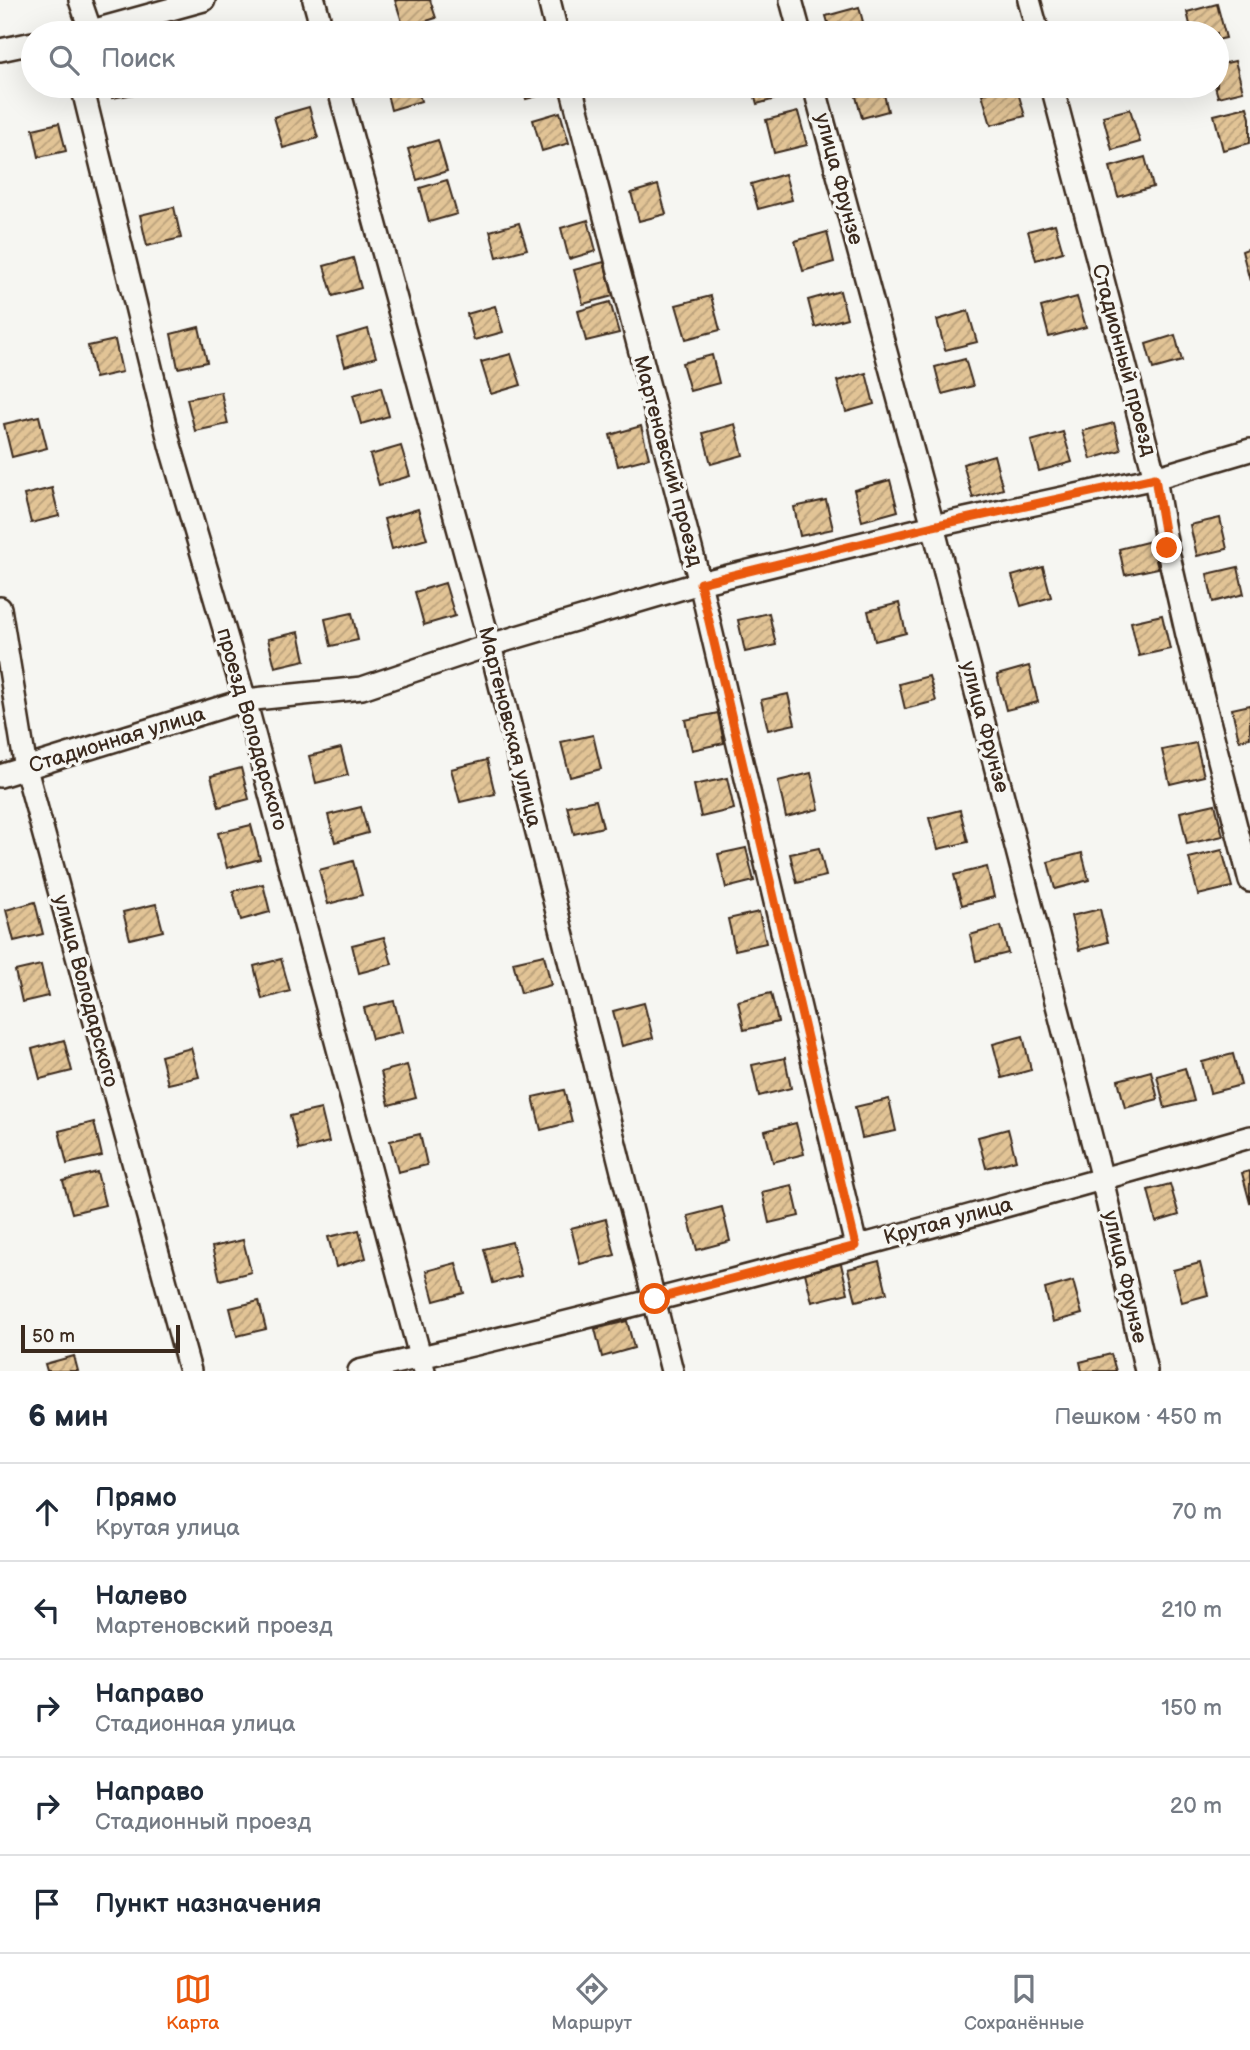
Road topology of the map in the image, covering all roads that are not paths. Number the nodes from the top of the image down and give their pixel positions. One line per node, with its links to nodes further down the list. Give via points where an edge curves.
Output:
1 (80, 0): 7 (street)
2 (204, 0): 8 (street)
3 (314, 0): 9 (street)
4 (549, 0): 10 (street)
5 (791, 0): 11 (street)
6 (1029, 0): 12 (street)
7 (85, 21)
8 (130, 21)
9 (320, 21)
10 (554, 21)
11 (797, 21)
12 (1035, 21)
13 (21, 46): 14 (street)
14 (0, 50)
15 (85, 98): 26 (street, проезд Володарского, via 170,445)
16 (341, 98): 25 (street, Мартеновская улица)
17 (574, 98): 23 (street, Мартеновский проезд)
18 (817, 98): 22 (street, улица Фрунзе)
19 (1055, 98): 21 (street, Стадионный проезд)
20 (1250, 450): 21 (street, Стадионная улица)
21 (1155, 478): 22 (street, Стадионная улица); 29 (street, Стадионный проезд, via 1187,635)
22 (933, 526): 23 (street, Стадионная улица); 31 (street, улица Фрунзе)
23 (700, 583): 25 (street, Стадионная улица); 32 (street, Мартеновский проезд)
24 (0, 608): 27 (street, улица Володарского)
25 (490, 645): 26 (street, Стадионная улица, via 362,688); 33 (street, Мартеновская улица)
26 (246, 700): 27 (street, Стадионная улица); 34 (street, проезд Володарского)
27 (26, 769): 28 (street, Стадионная улица); 35 (street, улица Володарского)
28 (0, 776)
29 (1250, 881)
30 (1250, 1137): 31 (street, Крутая улица)
31 (1102, 1179): 32 (street, Крутая улица); 38 (street, улица Фрунзе)
32 (856, 1246): 33 (street, Крутая улица)
33 (655, 1299): 34 (street, Крутая улица); 37 (street, Мартеновская улица)
34 (423, 1364): 36 (street, Крутая улица)
35 (190, 1371)
36 (359, 1371)
37 (672, 1371)
38 (1146, 1371)

